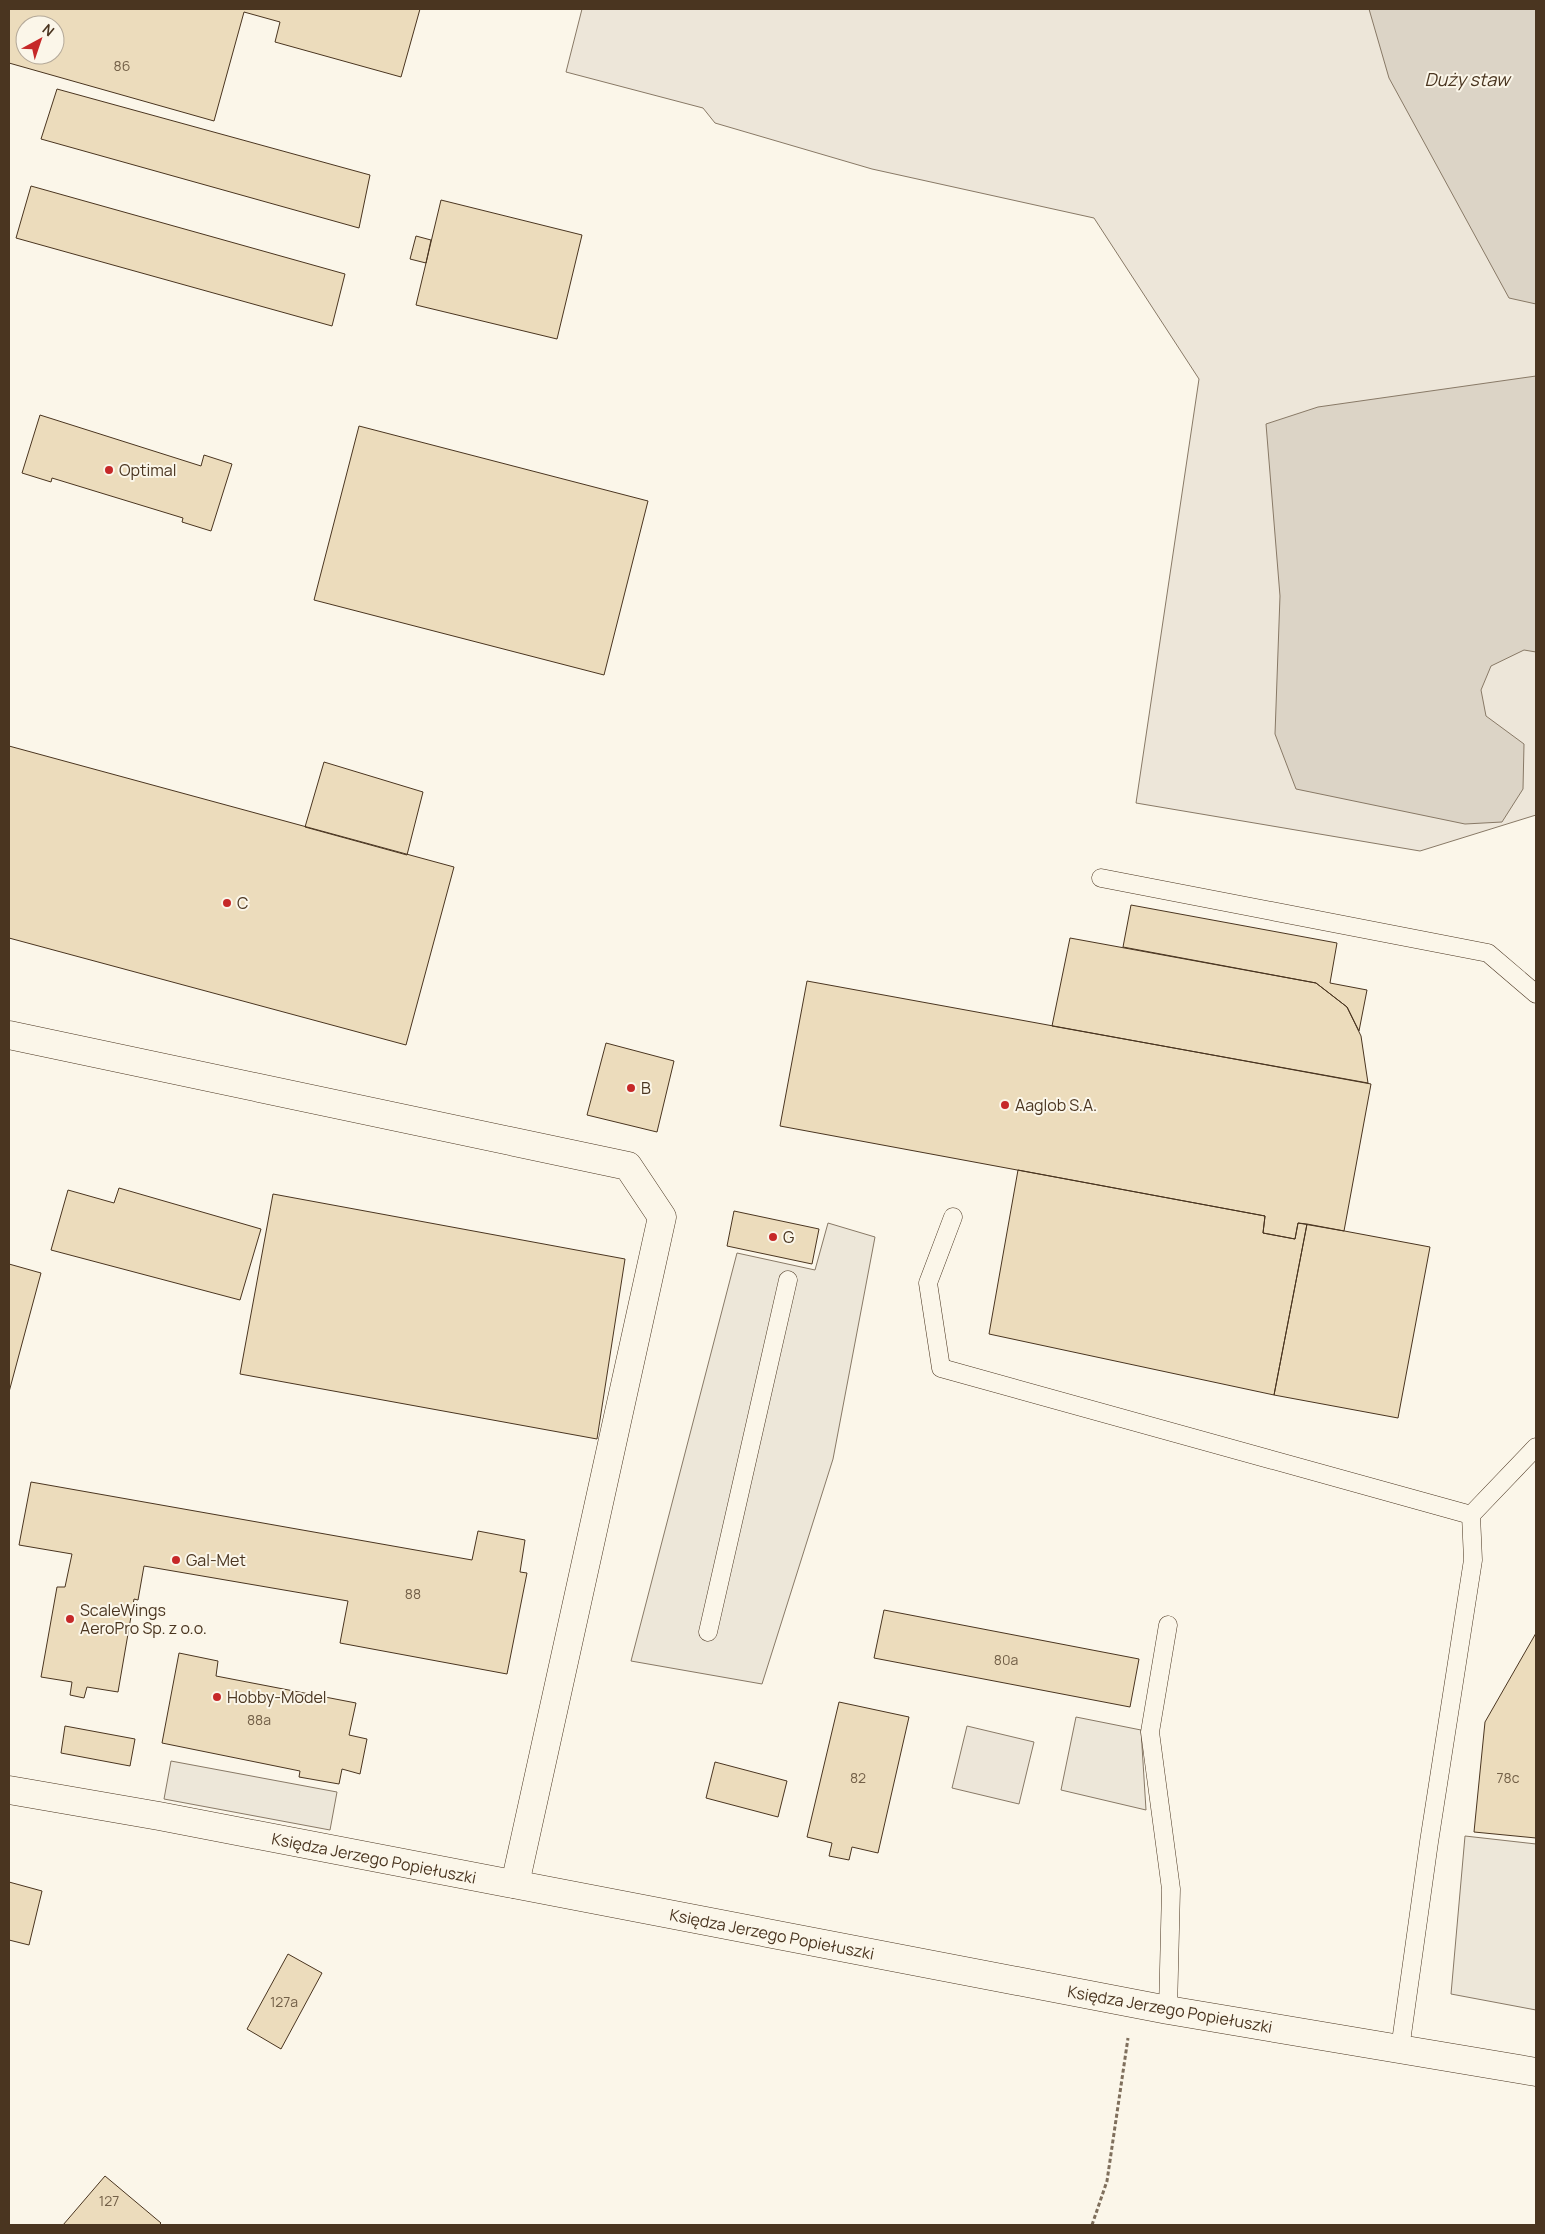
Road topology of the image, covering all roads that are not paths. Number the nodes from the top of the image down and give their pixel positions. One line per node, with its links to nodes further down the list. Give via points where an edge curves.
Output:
1 (1102, 878): 2 (lane, via 1488,953)
2 (1536, 994)
3 (9, 1035): 11 (street, via 628,1166 662,1217)
4 (953, 1217): 7 (lane, via 928,1283 941,1368)
5 (788, 1280): 9 (lane)
6 (1536, 1447): 7 (lane)
7 (1471, 1515): 13 (lane, via 1474,1560 1428,1842)
8 (1168, 1625): 12 (lane, via 1150,1732 1171,1890)
9 (708, 1632)
10 (9, 1790): 11 (street, Księdza Jerzego Popiełuszki)
11 (515, 1884): 12 (street, Księdza Jerzego Popiełuszki)
12 (1168, 2010): 13 (street, Księdza Jerzego Popiełuszki)
13 (1400, 2049): 14 (street, Księdza Jerzego Popiełuszki)
14 (1536, 2072)

